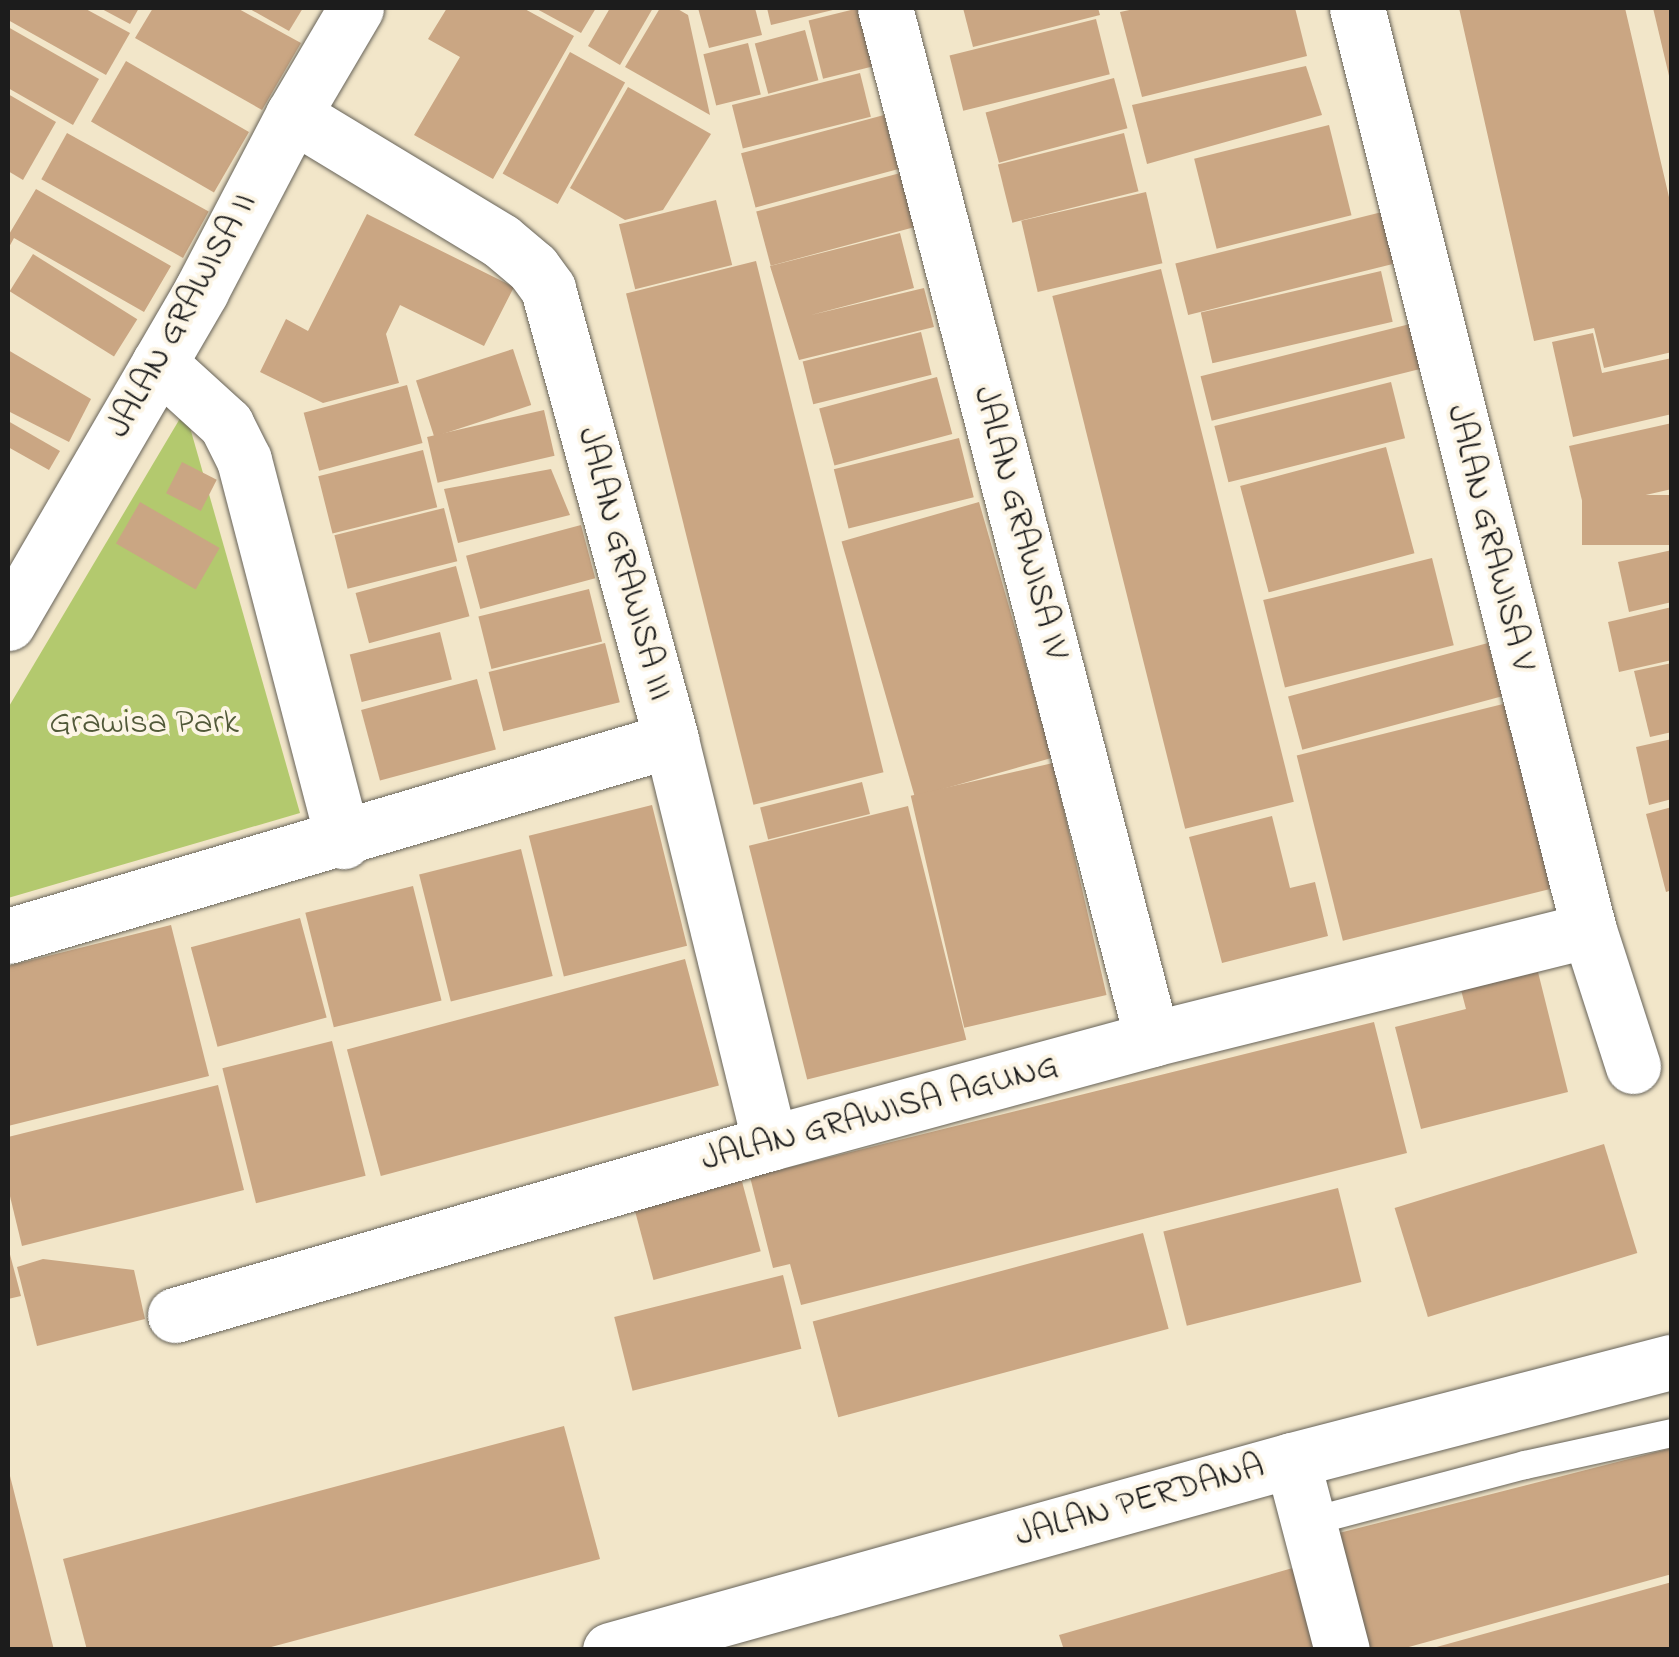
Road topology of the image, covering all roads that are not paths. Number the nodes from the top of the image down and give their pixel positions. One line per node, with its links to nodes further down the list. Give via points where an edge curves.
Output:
1 (356, 8): 4 (street, JALAN GRAWISA II)
2 (885, 8): 11 (street, JALAN GRAWISA IV)
3 (1357, 8): 9 (street, JALAN GRAWISA V)
4 (292, 115): 5 (street, JALAN GRAWISA II); 7 (street, JALAN GRAWISA III, via 501,241 548,288)
5 (159, 364): 6 (street, JALAN GRAWISA II); 8 (street, via 226,424 244,460)
6 (8, 623)
7 (671, 740): 8 (street); 13 (street, JALAN GRAWISA III)
8 (343, 841): 10 (street)
9 (1589, 930): 11 (street, JALAN GRAWISA AGUNG); 12 (street, JALAN GRAWISA V)
10 (8, 936)
11 (1152, 1039): 13 (street, JALAN GRAWISA AGUNG)
12 (1632, 1066)
13 (770, 1143): 14 (street, JALAN GRAWISA AGUNG)
14 (175, 1315)
15 (1672, 1362): 17 (street, JALAN PERDANA)
16 (1672, 1433): 18 (lane)
17 (1292, 1460): 18 (street); 19 (street, JALAN PERDANA)
18 (1309, 1522): 20 (street)
19 (610, 1650)
20 (1342, 1650)

